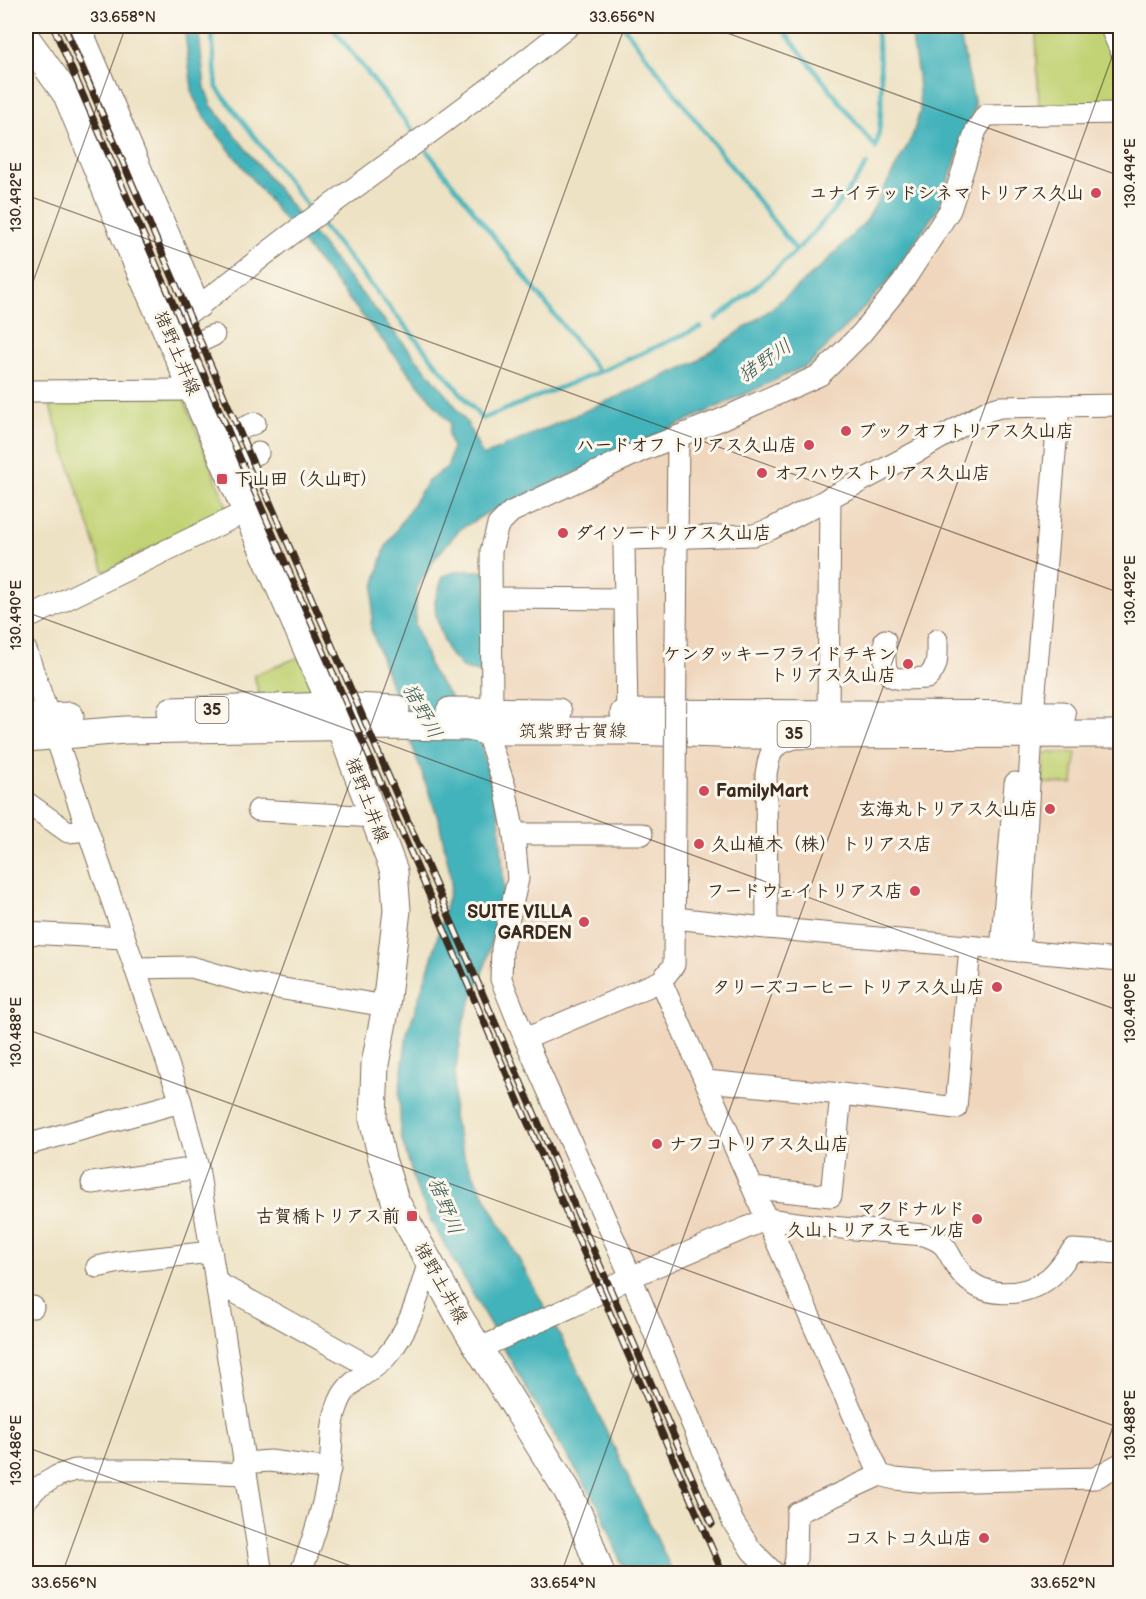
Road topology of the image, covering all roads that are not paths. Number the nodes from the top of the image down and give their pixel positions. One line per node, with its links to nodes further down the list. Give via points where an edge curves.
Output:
1 (80, 26): 7 (street)
2 (569, 26): 7 (street)
3 (1110, 26): 5 (street)
4 (26, 38): 8 (main road, 猪野土井線, via 67,95)
5 (1120, 49)
6 (1120, 113): 16 (street, via 986,115 976,130 950,210 903,282 861,334 820,375)
7 (200, 307): 8 (street)
8 (166, 328): 10 (main road, 猪野土井線)
9 (214, 334): 10 (street)
10 (176, 353): 11 (main road, 猪野土井線)
11 (192, 390): 12 (street); 17 (main road, 猪野土井線)
12 (26, 391)
13 (1120, 405): 14 (street)
14 (1059, 406): 20 (street, via 1013,405 987,411); 35 (street)
15 (255, 423): 17 (street)
16 (678, 437): 22 (street); 23 (street, via 512,512 498,525 494,536)
17 (214, 440): 19 (main road, 猪野土井線)
18 (258, 453): 19 (street)
19 (226, 467): 21 (main road, 猪野土井線)
20 (830, 497): 22 (street, via 753,535); 30 (street)
21 (245, 512): 25 (street); 32 (main road, 猪野土井線)
22 (676, 537): 24 (street, via 629,539 624,546); 46 (street, bridge)
23 (493, 598): 24 (street); 33 (street)
24 (624, 598): 29 (street)
25 (26, 619)
26 (885, 640): 27 (street, via 884,666 896,680 927,678 936,667)
27 (937, 640)
28 (26, 650): 34 (street)
29 (627, 713): 30 (main road, 筑紫野古賀線 / 35); 33 (main road, 筑紫野古賀線 / 35)
30 (828, 713): 35 (main road, 筑紫野古賀線 / 35)
31 (1120, 716): 35 (main road, 筑紫野古賀線 / 35)
32 (336, 717): 33 (main road, 筑紫野古賀線 / 35); 34 (main road, 筑紫野古賀線 / 35, via 125,730); 42 (main road, 猪野土井線)
33 (479, 720): 38 (main road, 筑紫野古賀線 / 35); 44 (street, via 505,787)
34 (43, 723): 39 (main road, 筑紫野古賀線 / 35); 43 (street)
35 (1028, 727): 36 (main road, 筑紫野古賀線 / 35); 37 (main road, 筑紫野古賀線 / 35); 51 (street)
36 (807, 734): 38 (main road, 筑紫野古賀線 / 35); 47 (street, via 781,742 770,753)
37 (1120, 734)
38 (746, 735): 47 (street, via 756,753)
39 (26, 738)
40 (26, 802): 43 (street, via 68,832)
41 (258, 810): 42 (street)
42 (374, 817): 55 (main road, 猪野土井線, via 394,871 396,910)
43 (87, 830): 49 (street)
44 (514, 834): 45 (street); 56 (street, via 518,879 502,948 501,979)
45 (642, 834)
46 (675, 918): 47 (street); 54 (street, via 674,965)
47 (761, 928): 50 (street)
48 (26, 933): 49 (street)
49 (124, 938): 53 (street)
50 (970, 947): 51 (street); 58 (street, via 956,1108)
51 (1010, 951): 52 (street)
52 (1120, 960)
53 (135, 968): 55 (street, via 191,967 248,984); 59 (street)
54 (661, 981): 56 (street); 57 (street)
55 (386, 1006): 67 (main road, 猪野土井線, via 375,1064 374,1119 395,1200)
56 (525, 1039): 69 (street)
57 (706, 1081): 58 (street); 63 (street)
58 (842, 1094): 63 (street, via 831,1196)
59 (181, 1102): 60 (street); 61 (street)
60 (26, 1145)
61 (198, 1168): 62 (street); 65 (street)
62 (92, 1183)
63 (753, 1188): 64 (street)
64 (767, 1219): 66 (street, via 924,1235 945,1246 968,1281 993,1292 1010,1294 1048,1278 1073,1250); 69 (street); 76 (street)
65 (211, 1252): 68 (street); 70 (street)
66 (1120, 1253)
67 (429, 1261): 71 (main road, 猪野土井線); 72 (street, via 416,1306 399,1339 385,1359)
68 (97, 1267)
69 (631, 1277): 71 (street); 81 (street, via 733,1522)
70 (216, 1282): 72 (street); 74 (street)
71 (487, 1344): 80 (main road, 猪野土井線, via 567,1490)
72 (372, 1368): 75 (street, via 351,1383 338,1408 330,1439)
73 (1120, 1464): 76 (street, via 1095,1478 929,1482)
74 (244, 1468): 75 (street, via 270,1461); 77 (street, via 75,1470 37,1488); 78 (street)
75 (330, 1469): 79 (street, via 310,1550)
76 (880, 1475): 82 (street, via 796,1513 796,1559)
77 (26, 1500)
78 (262, 1574)
79 (300, 1574)
80 (602, 1574)
81 (775, 1574)
82 (792, 1574)

